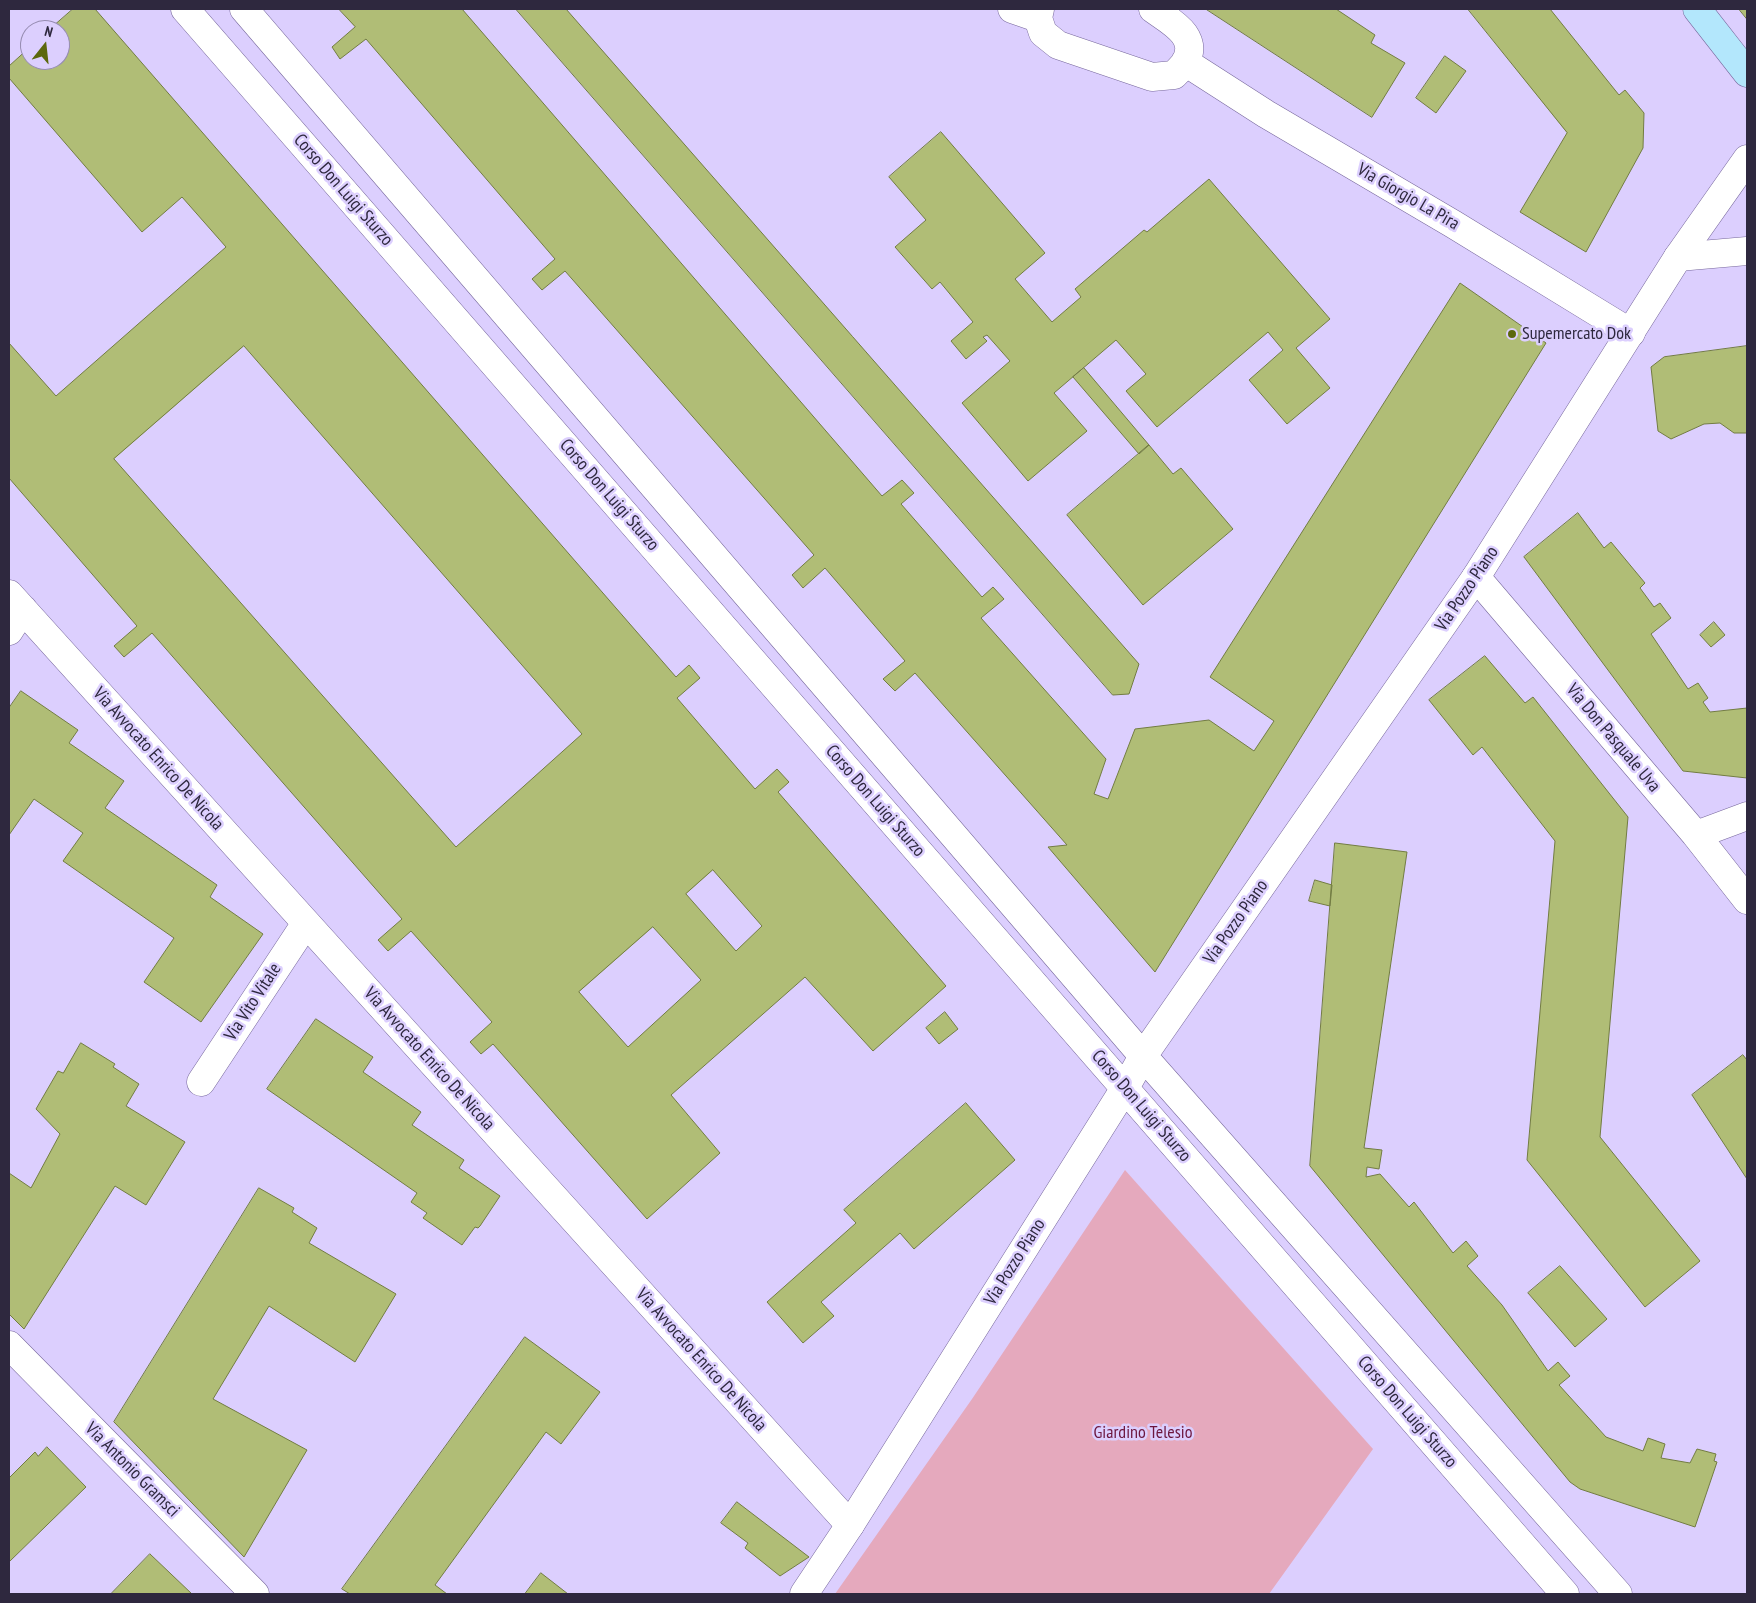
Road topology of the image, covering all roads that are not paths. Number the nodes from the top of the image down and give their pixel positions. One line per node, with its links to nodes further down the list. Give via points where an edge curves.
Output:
1 (185, 9): 21 (street, Corso Don Luigi Sturzo)
2 (244, 9): 19 (street, Corso Don Luigi Sturzo)
3 (1012, 9): 6 (street)
4 (1153, 9): 7 (street, via 1182,30 1189,45)
5 (1696, 9): 8 (main road)
6 (1039, 13): 7 (street, via 1043,33 1058,45 1152,77 1174,75)
7 (1185, 62): 12 (street, Via Giorgio La Pira)
8 (1747, 73)
9 (1747, 159): 11 (street, Via Pozzo Piano)
10 (1747, 251): 11 (street)
11 (1678, 257): 12 (street, Via Pozzo Piano)
12 (1631, 333): 13 (street, Via Pozzo Piano)
13 (1476, 577): 16 (street, Via Don Pasquale Uva); 19 (street, Via Pozzo Piano)
14 (13, 612): 18 (street, Via Avvocato Enrico De Nicola)
15 (1747, 816): 16 (street)
16 (1696, 835): 17 (street, Via Don Pasquale Uva)
17 (1747, 900)
18 (306, 923): 20 (street, Via Vito Vitale); 23 (street, Via Avvocato Enrico De Nicola)
19 (1143, 1056): 21 (street, Via Pozzo Piano); 27 (street, Corso Don Luigi Sturzo)
20 (201, 1082)
21 (1125, 1088): 23 (street, Via Pozzo Piano); 26 (street, Corso Don Luigi Sturzo)
22 (9, 1345): 24 (street, Via Antonio Gramsci)
23 (850, 1525): 25 (street, Via Pozzo Piano)
24 (255, 1594)
25 (804, 1594)
26 (1564, 1594)
27 (1618, 1594)

